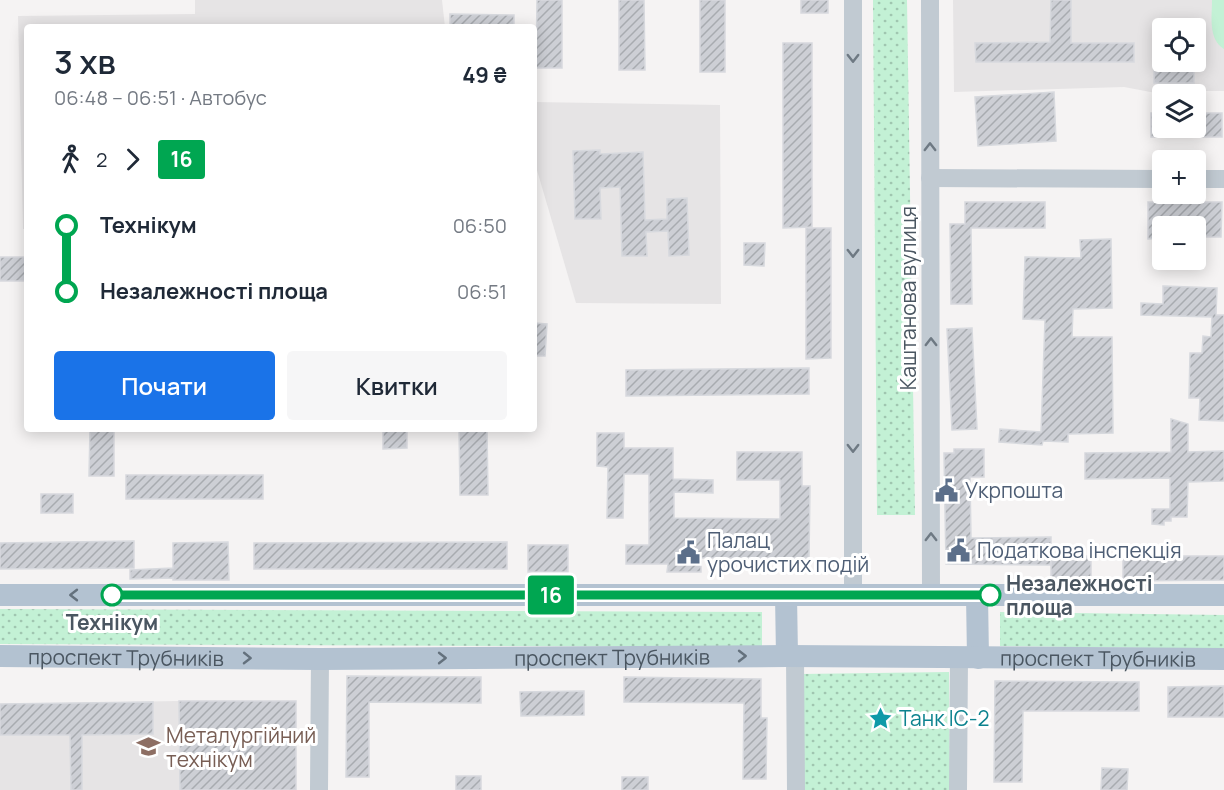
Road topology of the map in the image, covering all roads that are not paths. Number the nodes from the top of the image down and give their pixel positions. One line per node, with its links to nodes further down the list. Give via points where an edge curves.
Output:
1 (853, 0): 9 (street, one-way to 9)
2 (930, 0): 3 (street, Каштанова вулиця, one-way to 2)
3 (930, 178): 4 (street); 10 (street, Каштанова вулиця, one-way to 3)
4 (1152, 179)
5 (1206, 179): 6 (street)
6 (1224, 179)
7 (0, 595): 8 (main road, one-way to 7)
8 (786, 595): 9 (main road); 14 (main road)
9 (852, 595): 10 (main road)
10 (931, 595): 11 (main road)
11 (977, 595): 12 (main road); 15 (main road)
12 (1224, 595)
13 (0, 656): 16 (main road, проспект Трубників, one-way to 16)
14 (791, 656): 15 (main road, проспект Трубників); 16 (main road, проспект Трубників, one-way to 14); 19 (street)
15 (968, 658): 17 (main road, проспект Трубників); 20 (street)
16 (320, 659): 18 (street)
17 (1224, 659)
18 (319, 790)
19 (796, 790)
20 (958, 790)

